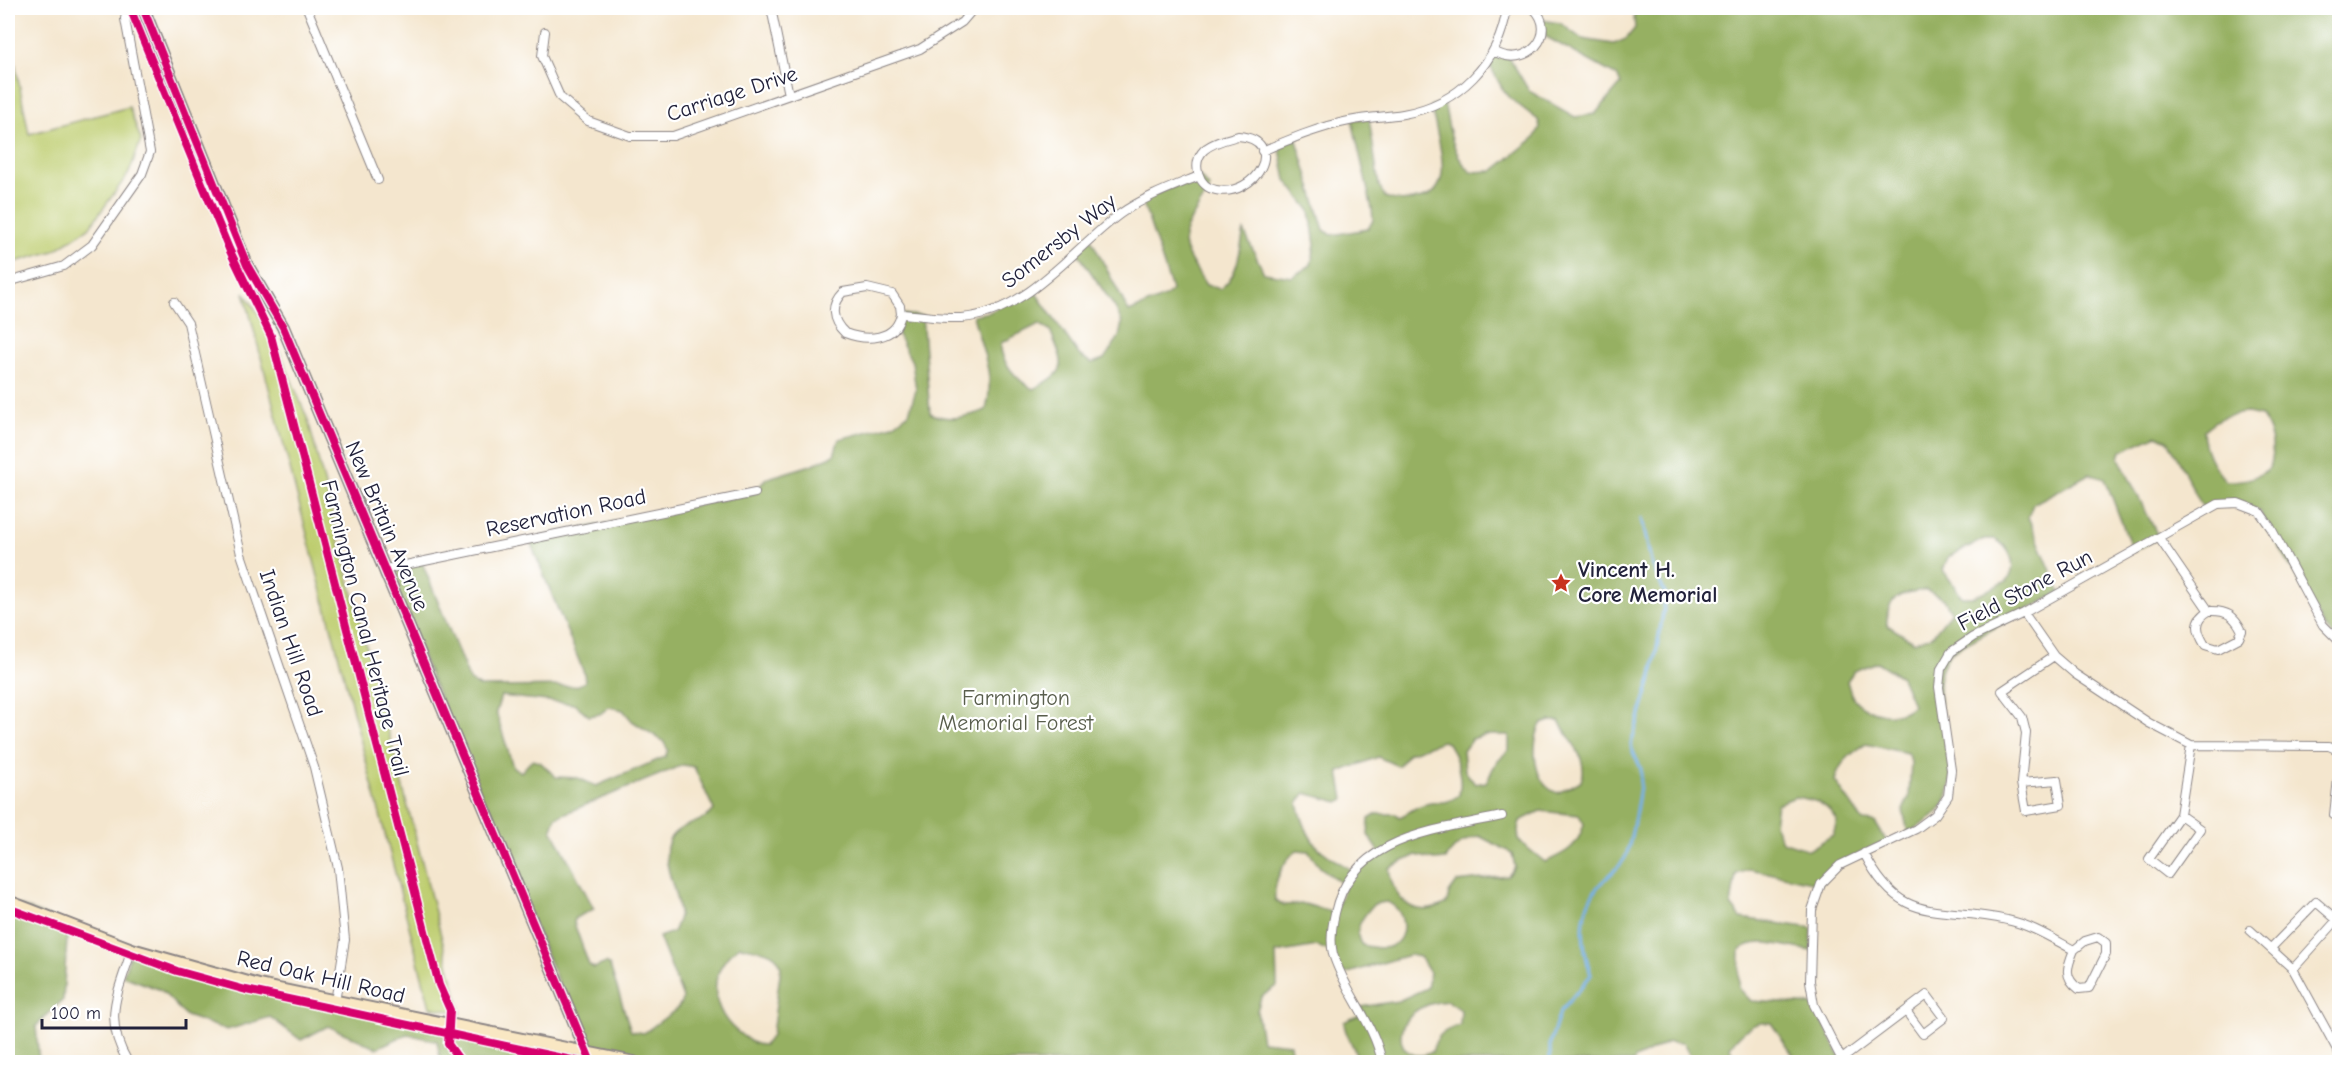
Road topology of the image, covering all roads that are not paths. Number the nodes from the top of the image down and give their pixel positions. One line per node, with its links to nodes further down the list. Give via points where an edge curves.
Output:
1 (127, 8): 14 (street, via 125,19 150,152 142,174 92,245 64,266)
2 (143, 8): 19 (street, New Britain Avenue, via 247,265 283,327)
3 (307, 8): 13 (street)
4 (771, 8): 10 (street)
5 (974, 8): 10 (street, Carriage Drive, via 962,22 920,49)
6 (1507, 8): 9 (street)
7 (1533, 8): 9 (street, via 1542,30 1535,48 1519,57)
8 (545, 32): 10 (street, Carriage Drive, via 542,56 560,97 588,121 630,135 673,136)
9 (1494, 51): 11 (street, via 1465,86 1431,106 1333,124)
10 (789, 95)
11 (1262, 151): 12 (street, via 1263,167 1253,180 1244,184 1218,191); 12 (street, via 1246,137 1220,141 1201,154)
12 (1199, 176): 16 (street, Somersby Way, via 1134,205 1039,285 990,312 961,318)
13 (378, 180)
14 (8, 282)
15 (174, 302): 39 (street, Indian Hill Road, via 188,323 241,554 314,767 338,868 345,940)
16 (901, 314): 16 (street, via 892,294 867,288 843,292 833,311 834,320 844,333 871,337 889,334 900,322)
17 (755, 493): 19 (street, Reservation Road)
18 (2159, 538): 20 (street); 21 (street, Field Stone Run); 22 (street, Field Stone Run, via 2218,504 2238,502 2259,511 2323,625)
19 (386, 569): 42 (street, New Britain Avenue)
20 (2210, 611): 20 (street, via 2227,612 2236,619 2242,631 2239,638 2218,649 2205,645 2197,629 2199,620)
21 (2024, 612): 23 (street); 32 (street, Field Stone Run, via 1951,652 1941,669 1939,687 1951,770 1948,796 1935,815 1916,829)
22 (2340, 642)
23 (2054, 656): 24 (street, via 2149,723); 27 (street, via 2002,692 2022,717 2026,734)
24 (2191, 745): 25 (street, via 2329,746); 29 (street)
25 (2340, 750)
26 (2340, 760): 28 (street)
27 (2021, 783): 27 (street, via 2026,811 2061,805 2057,780)
28 (2338, 788): 30 (street)
29 (2180, 815): 29 (street, via 2149,859 2168,874 2200,829)
30 (2334, 815)
31 (1502, 816): 46 (street, via 1389,844 1348,879 1332,927 1332,952 1368,1021)
32 (1864, 853): 37 (street, via 1877,879 1911,905 2010,920); 43 (street, Field Stone Run, via 1840,865 1821,884 1812,910 1810,981 1814,1005)
33 (8, 901): 36 (street, Red Oak Hill Road)
34 (2250, 930): 35 (street)
35 (2271, 948): 38 (street); 38 (street, via 2316,902 2337,920)
36 (132, 949): 39 (street, Red Oak Hill Road); 44 (street, via 115,1001 112,1024)
37 (2074, 950): 37 (street, via 2066,970 2069,982 2079,989 2089,988 2106,954 2106,944 2098,937)
38 (2293, 969): 41 (street)
39 (335, 1002): 42 (street, Red Oak Hill Road)
40 (1906, 1011): 40 (street, via 1927,995 1944,1018 1923,1034); 43 (street)
41 (2340, 1055)
42 (589, 1058): 45 (street, Red Oak Hill Road)
43 (1842, 1061)
44 (128, 1062)
45 (634, 1062)
46 (1382, 1062)

